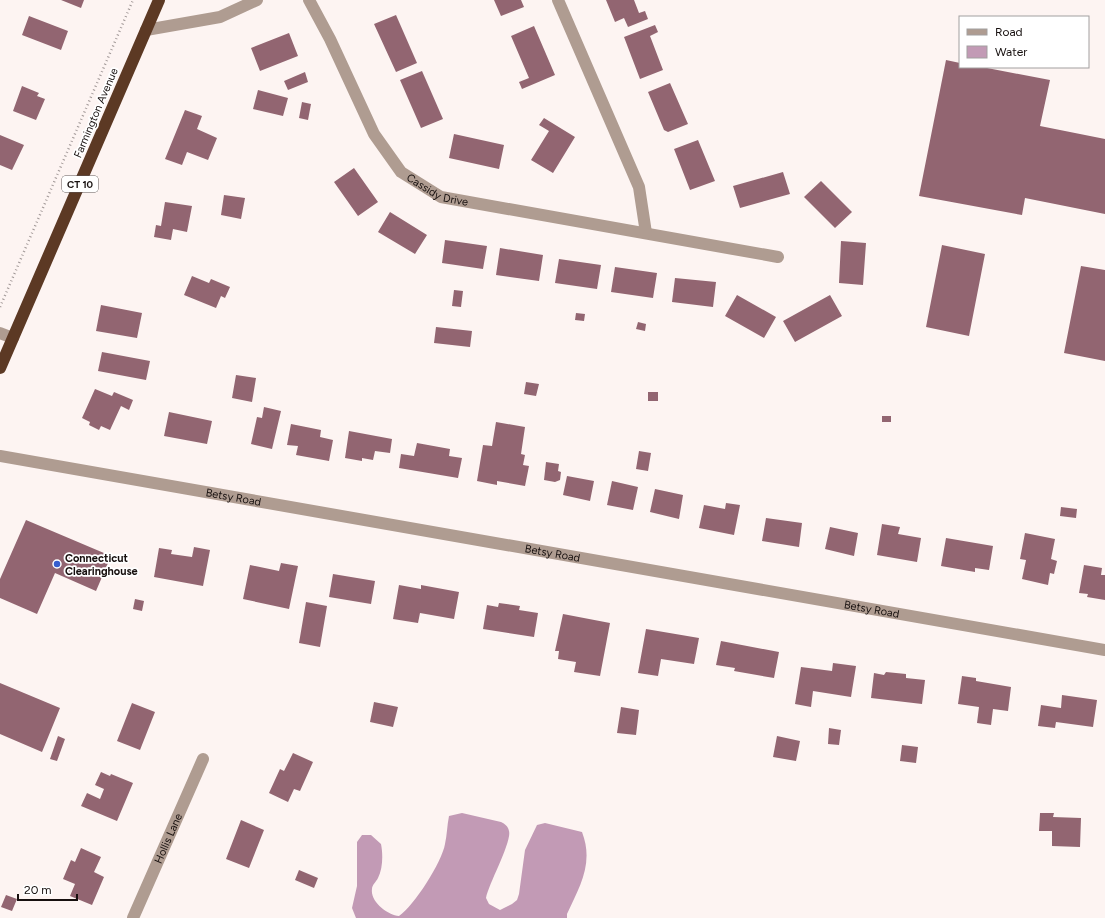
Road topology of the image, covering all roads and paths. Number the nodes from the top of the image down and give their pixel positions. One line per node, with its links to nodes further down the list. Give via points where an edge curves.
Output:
1 (133, 0): 9 (path)
2 (159, 0): 6 (highway, Farmington Avenue / CT 10)
3 (257, 0): 6 (street, via 220,17)
4 (309, 0): 7 (street, Cassidy Drive, via 374,134 401,172 441,197)
5 (558, 0): 7 (street, via 639,187)
6 (146, 30): 11 (highway, Farmington Avenue / CT 10)
7 (646, 233): 8 (street, Cassidy Drive)
8 (778, 257)
9 (0, 307)
10 (0, 334): 11 (street)
11 (13, 338): 12 (highway, Farmington Avenue / CT 10)
12 (0, 368)
13 (0, 456): 14 (street, Betsy Road)
14 (1105, 650)
15 (203, 758): 16 (street, Hollis Lane)
16 (132, 918)

